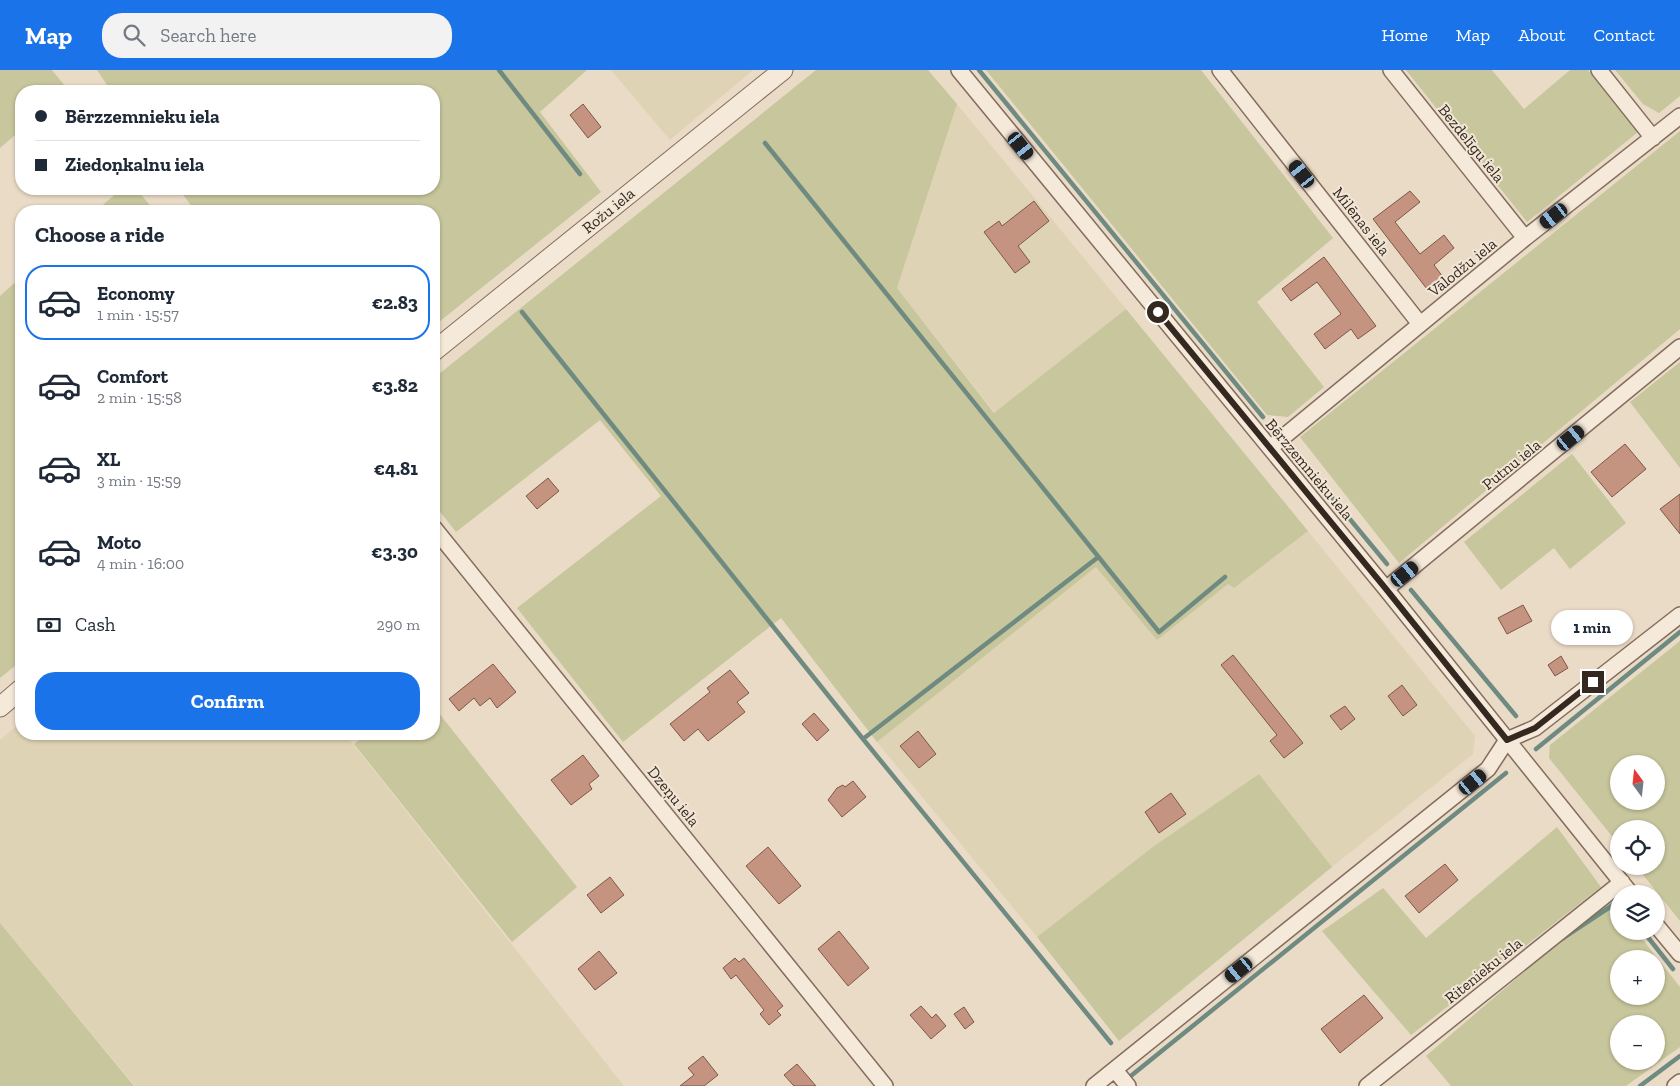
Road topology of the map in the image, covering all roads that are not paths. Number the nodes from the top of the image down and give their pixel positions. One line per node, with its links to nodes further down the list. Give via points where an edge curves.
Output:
1 (783, 70): 10 (street, Rožu iela)
2 (959, 70): 12 (street, Bērzzemnieku iela)
3 (1220, 70): 9 (street, Milēnas iela)
4 (1391, 70): 8 (street, Bezdelīgu iela)
5 (1599, 70): 7 (street)
6 (1680, 116): 7 (street, Vālodžu iela)
7 (1653, 138): 8 (street, Vālodžu iela)
8 (1525, 238): 9 (street, Vālodžu iela)
9 (1420, 324): 12 (street, Vālodžu iela)
10 (440, 346)
11 (1680, 347): 14 (street, Putnu iela)
12 (1270, 448): 14 (street, Bērzzemnieku iela)
13 (440, 535): 25 (street, Dzeņu iela)
14 (1386, 589): 18 (street, Bērzzemnieku iela)
15 (1680, 614): 18 (street, via 1535,728)
16 (15, 694): 17 (street)
17 (0, 707)
18 (1507, 740): 19 (street, Bērzzemnieku iela); 23 (street, via 1488,769)
19 (1624, 885)
20 (1610, 900): 28 (street, Ritenieku iela)
21 (1665, 935): 22 (street)
22 (1680, 954)
23 (1114, 1070): 26 (street); 27 (street)
24 (1680, 1082): 29 (street)
25 (885, 1086)
26 (1094, 1086)
27 (1128, 1086)
28 (1366, 1086)
29 (1675, 1086)

